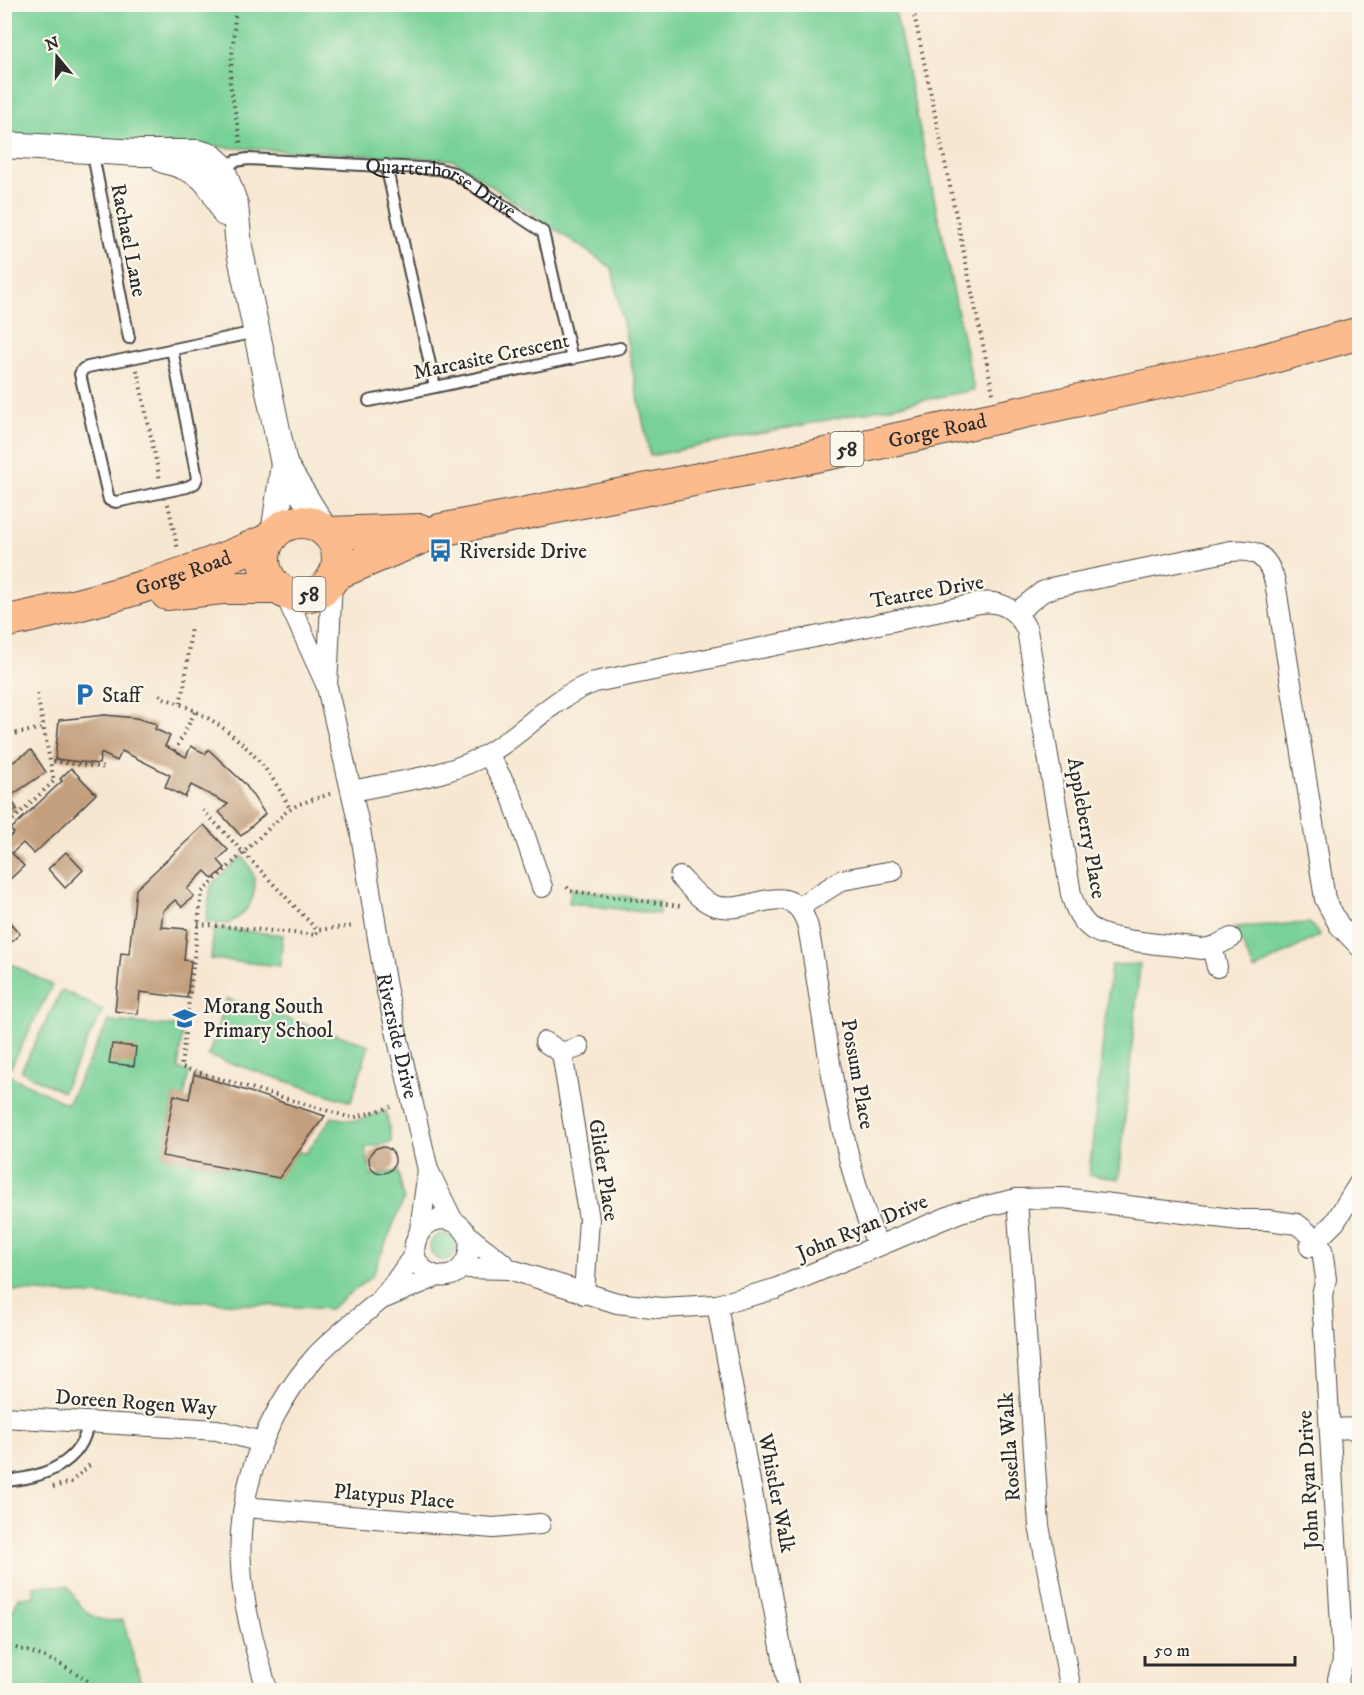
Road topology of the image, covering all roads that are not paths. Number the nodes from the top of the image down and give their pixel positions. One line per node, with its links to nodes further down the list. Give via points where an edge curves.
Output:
1 (4, 145): 2 (street)
2 (92, 150): 4 (street, via 138,153 189,167); 7 (lane, Rachael Lane)
3 (386, 165): 4 (lane, Quarterhorse Drive); 10 (lane, Quarterhorse Drive, via 454,172 541,230 547,242); 11 (lane)
4 (225, 170): 5 (street)
5 (256, 332): 9 (lane); 13 (street)
6 (1359, 333): 14 (main road, Gorge Road / 58, via 1252,363)
7 (129, 338)
8 (620, 348): 10 (lane, Marcasite Crescent)
9 (172, 350): 9 (lane, via 195,483 116,502 109,500 82,369)
10 (572, 359): 11 (lane, Marcasite Crescent)
11 (435, 387): 12 (lane, Marcasite Crescent)
12 (369, 401)
13 (284, 464): 15 (street); 16 (street)
14 (440, 530): 15 (main road, Gorge Road / 58); 17 (main road, Gorge Road / 58)
15 (326, 531): 16 (main road, 58, via 315,525 293,523); 17 (main road, 58, via 337,548)
16 (272, 536): 18 (main road, 58, via 264,559 270,580); 19 (main road, Gorge Road / 58, via 189,574)
17 (334, 576): 18 (main road, 58, via 315,593 294,595); 22 (street, Riverside Drive)
18 (281, 590): 19 (main road, Gorge Road / 58, via 222,588); 22 (street, Riverside Drive)
19 (95, 603): 21 (main road, Gorge Road / 58)
20 (1016, 613): 23 (street, Teatree Drive, via 997,603 980,603 595,682 562,696); 30 (street, Appleberry Place, via 1028,630 1031,643 1077,913 1094,930 1109,936 1201,949); 31 (street, via 1054,587 1231,551 1251,550 1265,558 1275,582 1325,899 1339,925)
21 (4, 622)
22 (327, 687): 24 (street, Riverside Drive)
23 (488, 754): 24 (street, Teatree Drive, via 460,766); 27 (street, via 512,797)
24 (352, 790): 34 (street, Riverside Drive, via 386,987)
25 (893, 871): 28 (street, via 844,872 837,882)
26 (680, 876): 28 (street, via 700,898 718,907 778,899)
27 (542, 887)
28 (799, 908): 41 (street, Possum Place, via 808,927 850,1167)
29 (1232, 938): 30 (street, Appleberry Place)
30 (1212, 947): 32 (street)
31 (1359, 947)
32 (1217, 967)
33 (545, 1042): 46 (street, Glider Place, via 571,1050 589,1220)
34 (428, 1170): 37 (street, Riverside Drive); 38 (street, Riverside Drive)
35 (1359, 1182): 40 (street, via 1335,1222)
36 (1017, 1198): 40 (street, John Ryan Drive, via 1096,1201 1297,1224); 41 (street, John Ryan Drive, via 960,1212); 60 (street, Rosella Walk, via 1038,1517)
37 (453, 1221): 38 (street, via 435,1221); 39 (street)
38 (420, 1230): 42 (street)
39 (468, 1235): 43 (street, via 470,1252); 44 (street, John Ryan Drive)
40 (1313, 1243): 52 (street, John Ryan Drive, via 1326,1262 1322,1295)
41 (878, 1246): 48 (street, John Ryan Drive, via 775,1289)
42 (414, 1255): 45 (street, via 423,1269); 47 (street)
43 (463, 1268): 44 (street, John Ryan Drive); 45 (street, via 452,1275)
44 (509, 1269): 46 (street, John Ryan Drive)
45 (438, 1276): 47 (street)
46 (584, 1294): 48 (street, John Ryan Drive, via 640,1306)
47 (380, 1300): 53 (street, via 337,1336 301,1375)
48 (717, 1305): 59 (street, Whistler Walk)
49 (4, 1417): 50 (street, Doreen Rogen Way)
50 (88, 1422): 53 (street, Doreen Rogen Way, via 216,1430); 54 (lane, via 84,1442 73,1457 45,1472)
51 (1359, 1428): 52 (street)
52 (1330, 1429): 57 (street, John Ryan Drive)
53 (262, 1442): 55 (street)
54 (4, 1481)
55 (244, 1507): 56 (street, Platypus Place, via 494,1528); 58 (street, via 244,1595)
56 (540, 1524)
57 (1342, 1661): 61 (street, John Ryan Drive); 62 (street, John Ryan Drive)
58 (267, 1690)
59 (789, 1690)
60 (1071, 1690)
61 (1340, 1690)
62 (1352, 1690)

